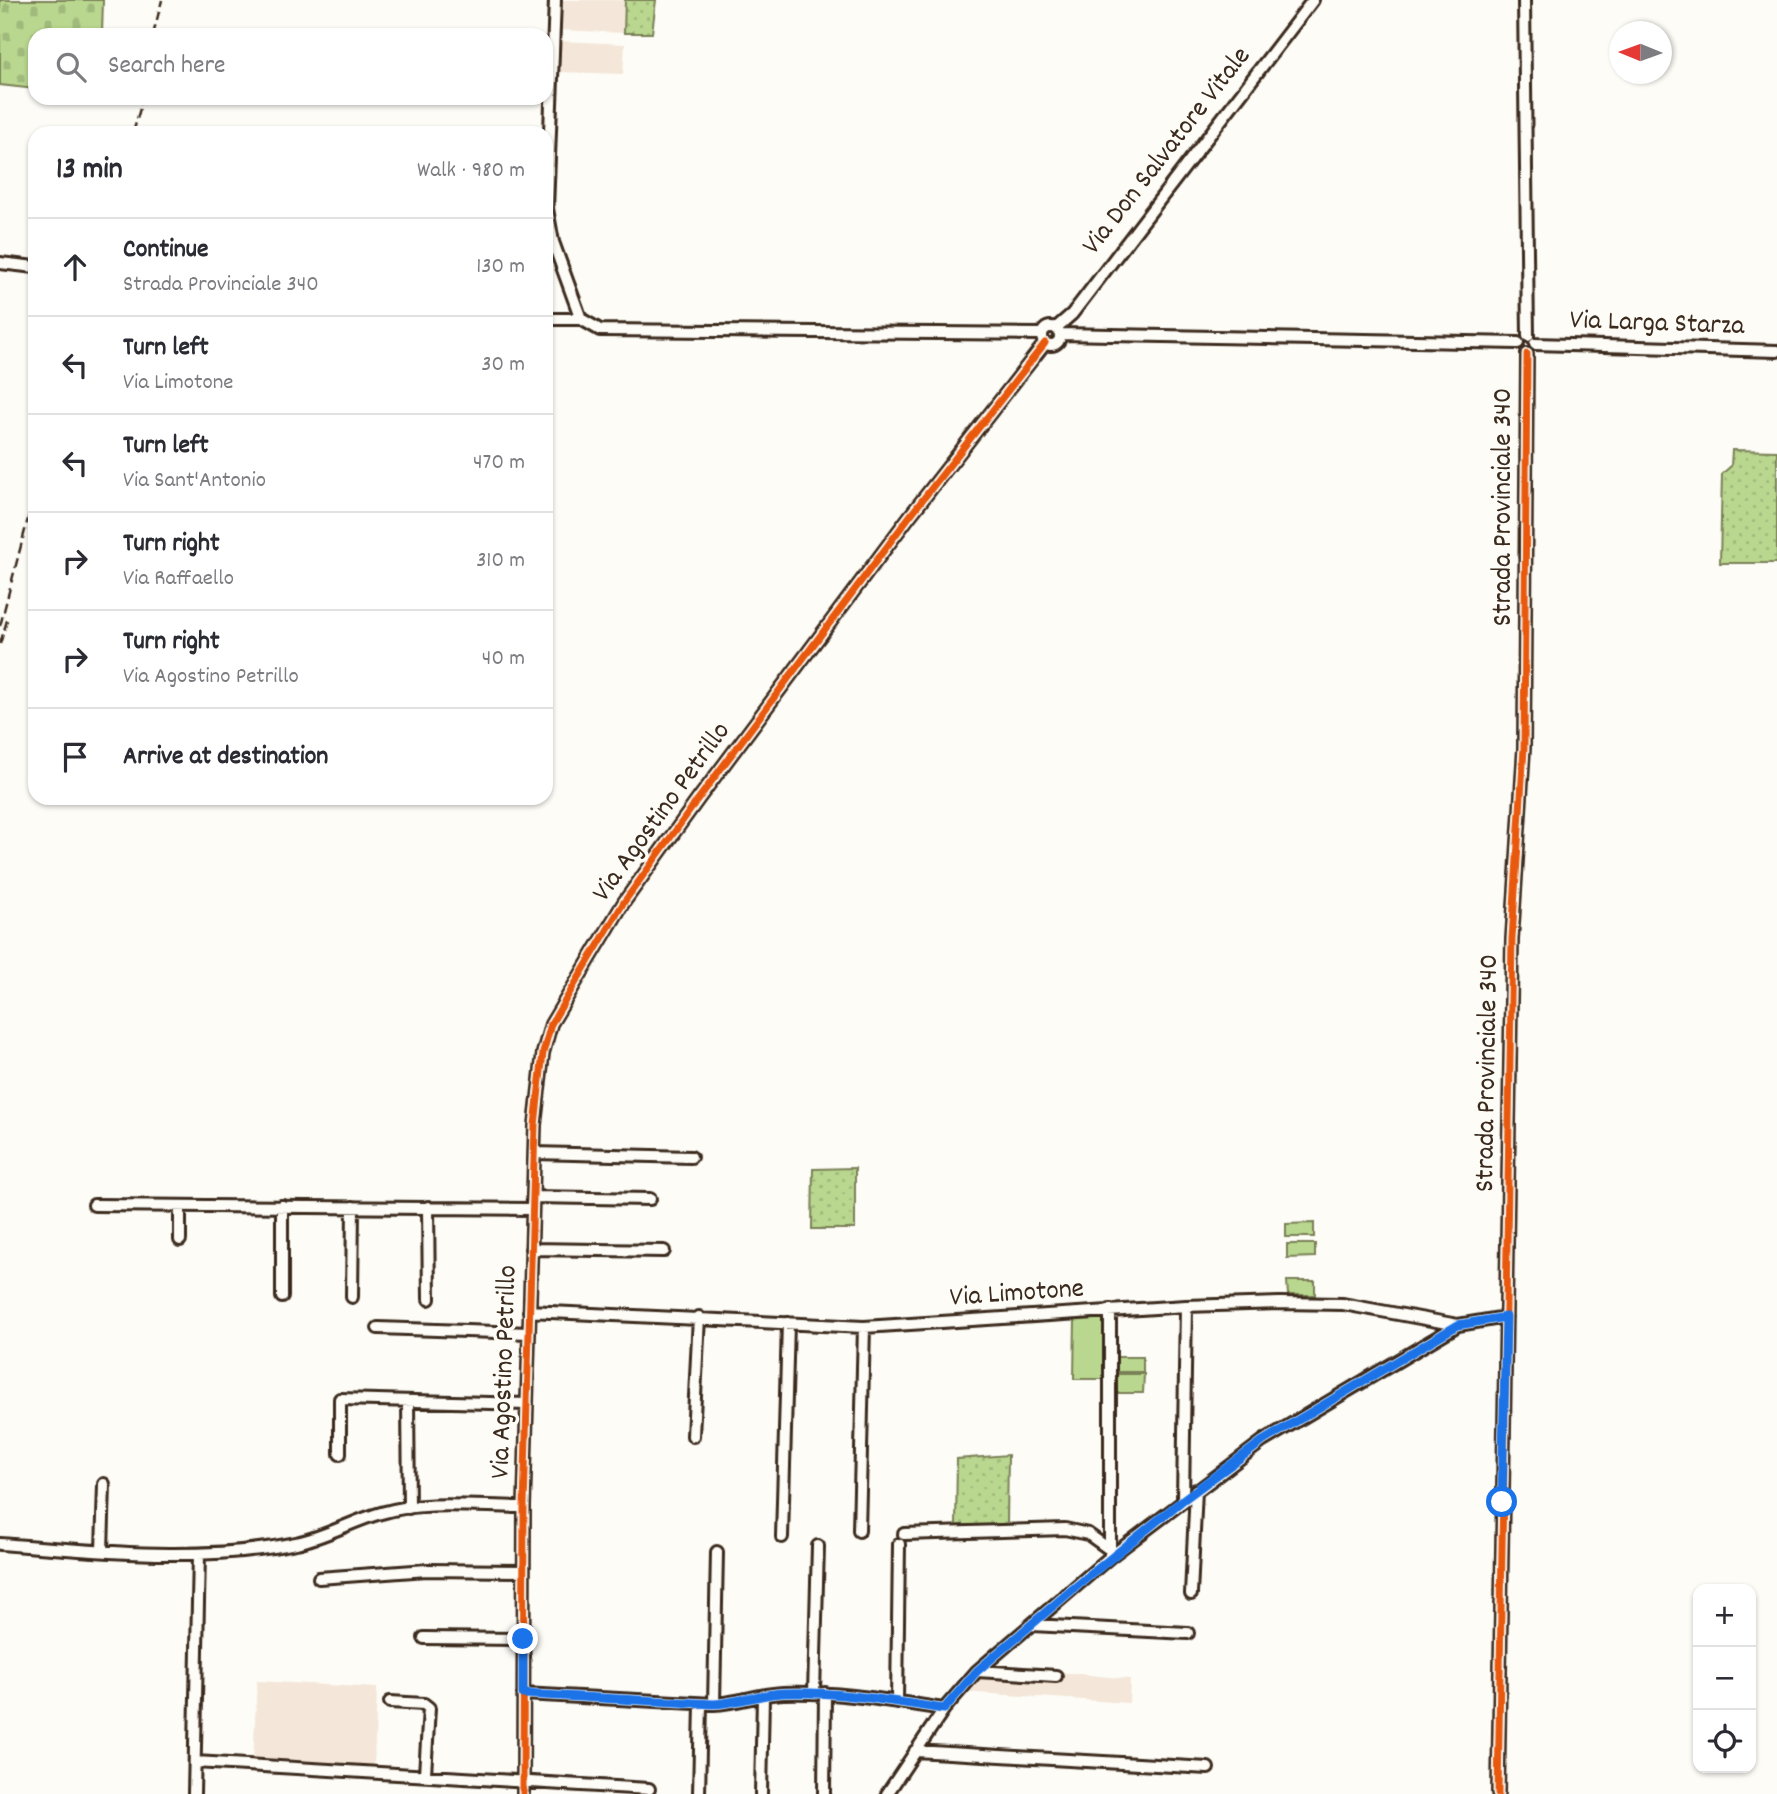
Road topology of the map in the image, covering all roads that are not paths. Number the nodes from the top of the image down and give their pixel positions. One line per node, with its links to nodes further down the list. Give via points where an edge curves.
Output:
1 (555, 0): 4 (street)
2 (1313, 0): 12 (street, Via Don Salvatore Vitale)
3 (1524, 0): 14 (street)
4 (553, 52)
5 (551, 105): 6 (street)
6 (550, 126)
7 (553, 242): 10 (street)
8 (0, 263): 9 (street)
9 (28, 266)
10 (581, 318): 11 (street); 13 (street, via 600,330)
11 (553, 319)
12 (1058, 331): 13 (street, via 1048,328); 13 (street, via 1057,344); 15 (street)
13 (1044, 338): 18 (street, Via Agostino Petrillo, via 779,688 624,902 571,985 542,1053)
14 (1532, 340): 15 (street, via 1520,338); 16 (street, Via Larga Starza); 17 (street, via 1533,351)
15 (1518, 343): 17 (street, via 1520,351)
16 (1777, 351)
17 (1527, 354): 38 (street, Strada Provinciale 340, via 1524,735 1512,939)
18 (534, 1153): 19 (street); 20 (street, Via Agostino Petrillo)
19 (691, 1157)
20 (533, 1196): 21 (street); 27 (street, Via Agostino Petrillo)
21 (650, 1199)
22 (94, 1205): 23 (street)
23 (180, 1206): 24 (street); 28 (street)
24 (282, 1206): 25 (street); 31 (street)
25 (353, 1207): 26 (street); 32 (street)
26 (428, 1207): 27 (street); 33 (street)
27 (533, 1209): 29 (street, Via Agostino Petrillo)
28 (180, 1240)
29 (531, 1249): 30 (street); 36 (street, Via Agostino Petrillo)
30 (664, 1251)
31 (282, 1297)
32 (352, 1297)
33 (429, 1299)
34 (1186, 1306): 35 (street, Via Limotone); 40 (street, Via Limotone, via 1343,1304); 50 (street)
35 (1110, 1310): 41 (street, Via Limotone); 59 (street)
36 (529, 1311): 37 (street, Via Limotone); 43 (street, Via Agostino Petrillo)
37 (699, 1317): 39 (street, Via Limotone); 46 (street)
38 (1506, 1317): 40 (street, Via Limotone); 90 (street, Strada Provinciale 340)
39 (788, 1323): 41 (street, Via Limotone); 54 (street)
40 (1458, 1325): 49 (street, via 1263,1441)
41 (864, 1327): 53 (street)
42 (379, 1328): 43 (street)
43 (529, 1333): 45 (street, Via Agostino Petrillo)
44 (408, 1401): 45 (street); 47 (street, via 340,1399); 52 (street)
45 (526, 1404): 51 (street, Via Agostino Petrillo)
46 (693, 1436)
47 (340, 1454)
48 (104, 1484): 57 (street)
49 (1196, 1490): 50 (street); 63 (street)
50 (1184, 1499): 59 (street)
51 (524, 1507): 52 (street); 61 (street, Via Agostino Petrillo)
52 (409, 1508): 60 (street, via 381,1513 297,1544)
53 (859, 1531)
54 (782, 1537)
55 (0, 1544): 57 (street)
56 (818, 1546): 70 (street)
57 (102, 1551): 60 (street)
58 (717, 1552): 76 (street)
59 (1110, 1553): 64 (street); 74 (street, via 1088,1534 1065,1528 902,1539)
60 (199, 1554): 79 (street)
61 (523, 1571): 62 (street, via 426,1570); 67 (street, Via Agostino Petrillo)
62 (319, 1578)
63 (1191, 1594)
64 (1032, 1625): 65 (street); 68 (street)
65 (1188, 1633)
66 (424, 1638): 67 (street)
67 (523, 1639): 71 (street, Via Agostino Petrillo)
68 (977, 1671): 69 (street); 77 (street)
69 (1056, 1676)
70 (820, 1693): 72 (street); 74 (street); 88 (street)
71 (523, 1694): 75 (street); 82 (street, Via Agostino Petrillo)
72 (763, 1697): 76 (street); 87 (street)
73 (390, 1702): 81 (street, via 429,1708)
74 (897, 1702): 77 (street)
75 (701, 1704): 76 (street); 86 (street)
76 (714, 1704)
77 (944, 1709): 78 (street)
78 (915, 1751): 80 (street); 89 (street)
79 (195, 1762): 81 (street); 84 (street)
80 (1208, 1768)
81 (425, 1774): 82 (street)
82 (523, 1781): 83 (street); 85 (street, Via Agostino Petrillo)
83 (649, 1789)
84 (194, 1794)
85 (523, 1794)
86 (699, 1794)
87 (761, 1794)
88 (824, 1794)
89 (887, 1794)
90 (1498, 1794)

